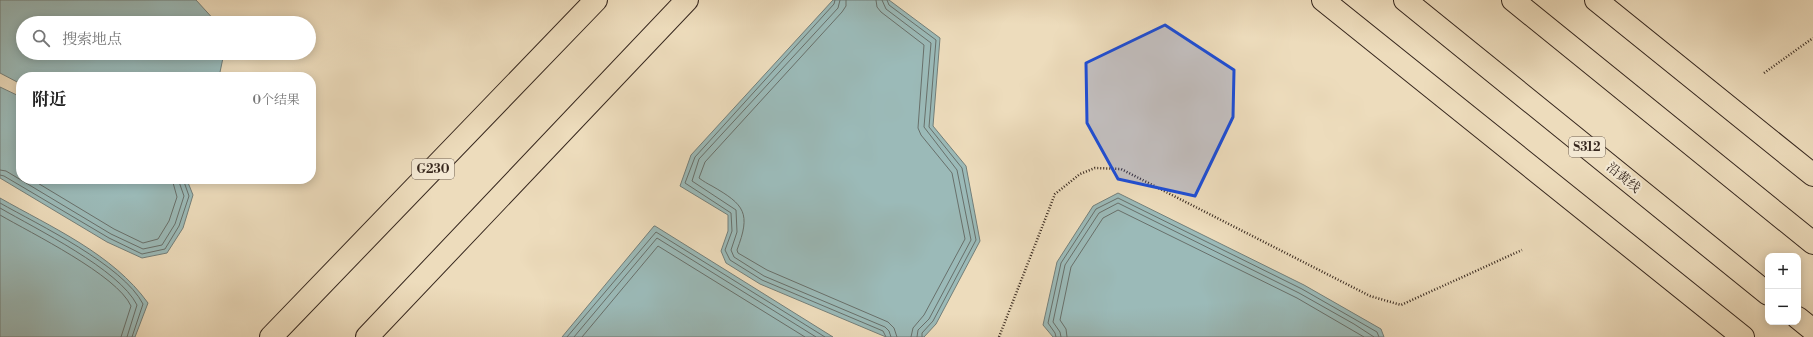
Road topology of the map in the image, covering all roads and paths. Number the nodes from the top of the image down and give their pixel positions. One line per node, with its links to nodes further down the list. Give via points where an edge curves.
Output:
1 (596, 0): 15 (main road, G230)
2 (687, 0): 16 (main road)
3 (1323, 0): 18 (main road)
4 (1405, 0): 12 (main road, 沿黄线 / S312)
5 (1513, 0): 10 (main road)
6 (1596, 0): 9 (main road)
7 (1813, 38): 8 (path)
8 (1764, 72)
9 (1813, 175)
10 (1813, 243)
11 (1522, 250): 17 (path, via 1401,304 1370,296 1121,169 1095,168 1080,174 1055,194)
12 (1765, 292)
13 (1801, 320): 14 (main road)
14 (1813, 330)
15 (271, 337)
16 (367, 337)
17 (999, 337)
18 (1743, 337)

